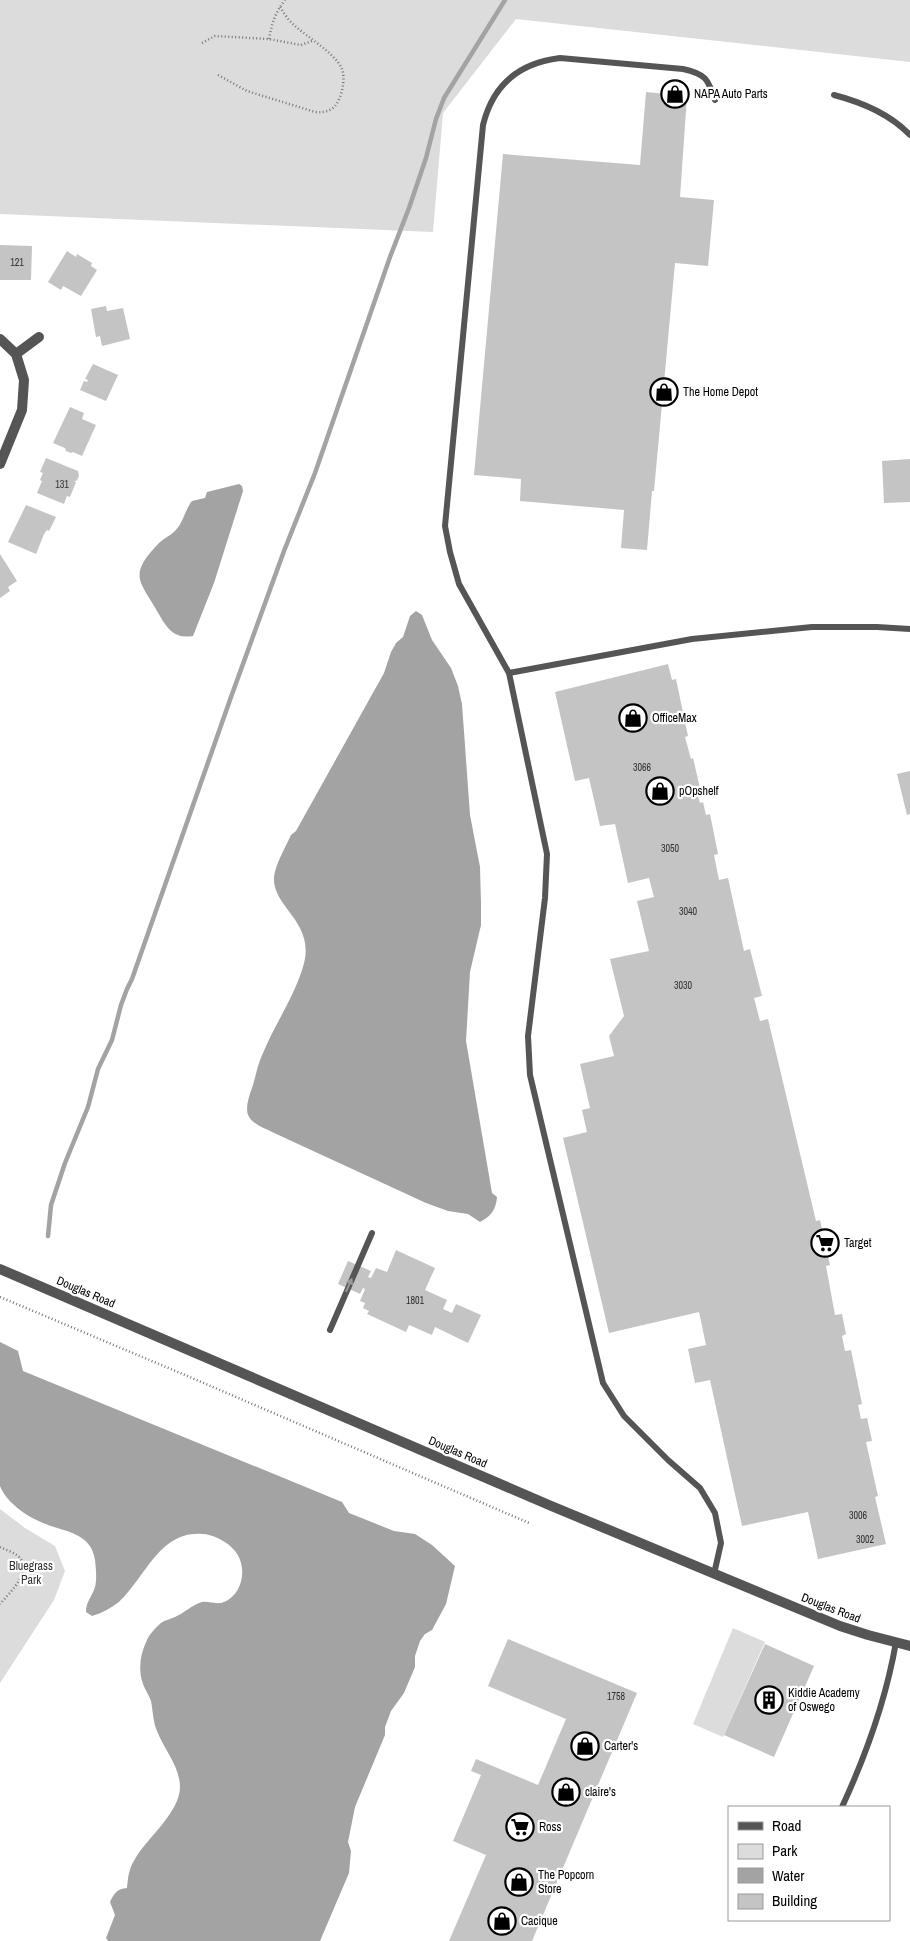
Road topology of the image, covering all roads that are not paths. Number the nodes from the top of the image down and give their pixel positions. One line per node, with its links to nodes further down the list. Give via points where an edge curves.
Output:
1 (834, 96): 3 (lane, via 854,101 884,116)
2 (715, 100): 9 (lane, via 708,80 683,68 560,58 544,60 518,71 499,89 486,113 445,526 460,584)
3 (910, 135)
4 (39, 337): 6 (street)
5 (0, 339): 6 (street)
6 (16, 354): 7 (street, via 24,380 22,410)
7 (0, 464)
8 (910, 629): 9 (lane, via 812,627 709,637)
9 (509, 673): 13 (lane, via 547,854 544,907 528,1036 530,1074 603,1383 624,1416 700,1488 715,1513 721,1543)
10 (372, 1233): 12 (lane, one-way to 10)
11 (0, 1269): 13 (street, Douglas Road)
12 (330, 1330)
13 (714, 1574): 14 (street, Douglas Road, via 840,1626)
14 (896, 1642): 15 (street, Douglas Road); 16 (lane, via 879,1712)
15 (910, 1646)
16 (842, 1806)

